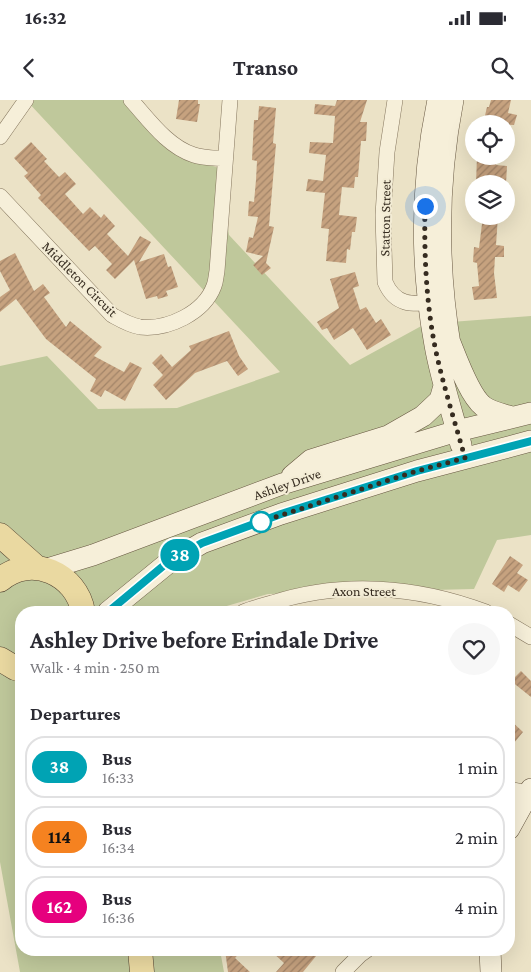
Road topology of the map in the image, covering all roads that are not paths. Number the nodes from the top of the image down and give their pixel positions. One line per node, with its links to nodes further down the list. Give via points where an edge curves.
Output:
1 (26, 100): 7 (street)
2 (131, 100): 8 (street, via 180,150 196,156)
3 (230, 100): 8 (street, Middleton Circuit)
4 (395, 100): 10 (street, Statton Street, via 387,152 383,215 385,282 396,298 405,302)
5 (438, 100): 10 (main road, via 425,187 424,245)
6 (454, 100): 10 (main road, via 447,130 441,189)
7 (0, 137)
8 (225, 159): 9 (street, Middleton Circuit, via 214,286 206,300 186,317 158,326 141,327 112,315)
9 (0, 196)
10 (436, 302): 11 (main road); 12 (main road, via 435,346)
11 (449, 340): 13 (main road, via 466,380 481,404 490,410); 14 (main road)
12 (444, 386): 14 (main road); 16 (main road, via 440,400 423,416 388,436)
13 (521, 415): 14 (main road)
14 (464, 429): 16 (main road); 17 (main road)
15 (531, 441): 17 (main road, Ashley Drive)
16 (377, 448): 19 (main road, Ashley Drive, via 345,457 93,555)
17 (472, 457): 22 (main road, Ashley Drive, via 387,480 202,543 168,562)
18 (0, 535): 19 (main road)
19 (42, 568): 20 (main road, via 18,570); 21 (main road, via 61,576 73,588)
20 (0, 580)
21 (82, 606)
22 (115, 606)
23 (263, 606): 24 (street, Axon Street, via 304,594 383,588 422,593)
24 (470, 606)
25 (515, 628): 26 (street)
26 (531, 637)
27 (522, 790): 28 (main road)
28 (515, 811)
29 (359, 956): 31 (street)
30 (490, 956): 32 (main road)
31 (342, 972)
32 (491, 972)

